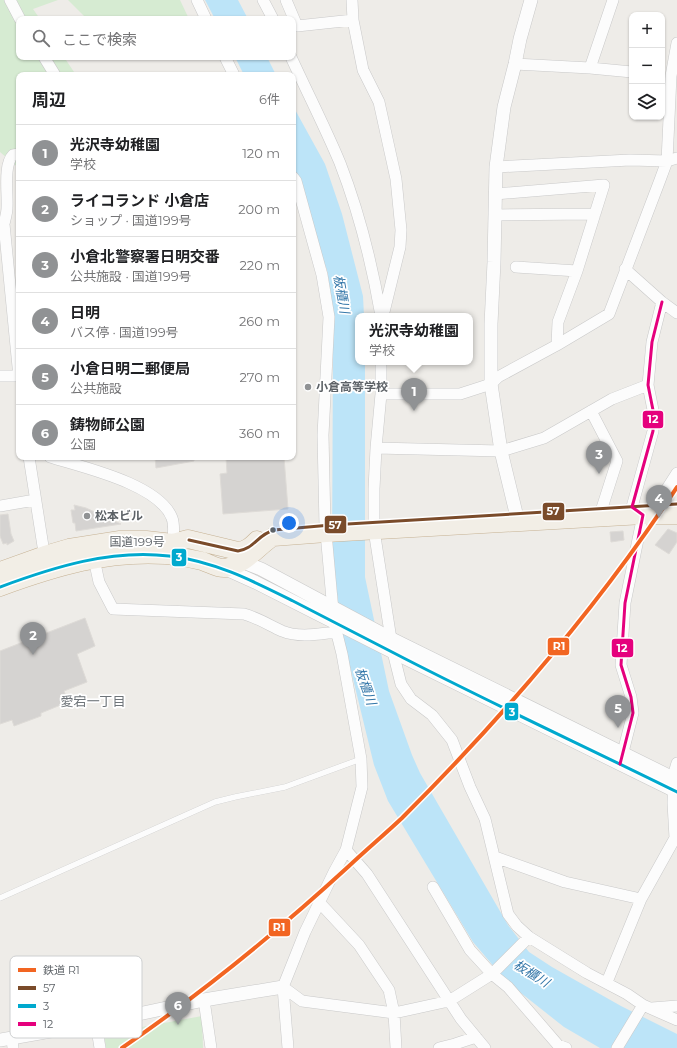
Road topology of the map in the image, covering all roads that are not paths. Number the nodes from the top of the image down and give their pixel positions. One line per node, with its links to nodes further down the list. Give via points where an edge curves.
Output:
1 (10, 0): 8 (street)
2 (196, 0): 9 (street)
3 (264, 0): 10 (street)
4 (286, 0): 11 (street)
5 (352, 0): 12 (street)
6 (531, 0): 18 (street)
7 (613, 0): 19 (street)
8 (18, 16)
9 (204, 16)
10 (272, 16)
11 (293, 16)
12 (353, 20): 13 (street, via 297,26); 37 (street, via 363,70 379,102 396,179 399,208 400,247)
13 (296, 24)
14 (677, 43): 23 (street)
15 (46, 60): 20 (street)
16 (226, 60): 21 (street)
17 (292, 60): 36 (street, via 340,163 373,271)
18 (515, 64): 19 (street); 26 (street, via 504,107)
19 (590, 68): 22 (street)
20 (53, 72)
21 (232, 72)
22 (629, 72)
23 (670, 74): 25 (street)
24 (16, 154): 31 (street, via 9,158 7,166 7,209)
25 (672, 159): 26 (street); 33 (street, via 660,180)
26 (496, 167): 28 (street)
27 (296, 182): 61 (street, via 322,275 329,317 323,435)
28 (495, 194): 29 (street, via 604,185); 30 (street)
29 (595, 214): 30 (street); 34 (street)
30 (495, 215): 44 (street)
31 (2, 224): 40 (street)
32 (516, 267): 34 (street)
33 (625, 269): 35 (street); 39 (street, via 609,314)
34 (576, 271): 39 (street, via 558,322)
35 (662, 302): 38 (street); 45 (street, via 652,342)
36 (381, 313)
37 (383, 313)
38 (677, 313)
39 (557, 345): 44 (street, via 498,377)
40 (16, 350)
41 (382, 365): 46 (street)
42 (0, 376): 43 (street)
43 (16, 377)
44 (491, 384): 46 (street, via 460,394); 49 (street)
45 (648, 385): 47 (street, via 612,399); 57 (street, via 653,410 653,431)
46 (381, 394): 48 (street)
47 (591, 411): 49 (street, via 544,438); 56 (street, via 617,461)
48 (376, 448): 49 (street); 60 (street)
49 (501, 451): 58 (street)
50 (29, 460): 53 (street)
51 (59, 460): 62 (street, via 132,484 156,499 173,520)
52 (677, 474): 54 (street)
53 (36, 500): 55 (street); 65 (street)
54 (669, 501): 57 (highway)
55 (0, 506)
56 (602, 508): 57 (highway); 58 (highway)
57 (638, 511): 59 (highway); 60 (highway); 72 (street, via 625,603 621,665 631,697 632,713)
58 (516, 513): 60 (highway)
59 (677, 515)
60 (371, 526): 61 (highway); 71 (street)
61 (328, 529): 63 (highway, via 273,537); 70 (street)
62 (173, 543): 63 (highway, 国道199号, via 228,557); 65 (highway, 国道199号, via 120,540 69,548)
63 (250, 553): 66 (highway); 68 (street, via 245,569); 70 (street, via 261,569)
64 (94, 559): 65 (highway, 国道199号); 66 (highway, 国道199号, via 167,555); 70 (street, via 99,582 114,609 244,614 297,635 317,634)
65 (46, 562): 67 (highway, 国道199号); 69 (highway, 国道199号)
66 (224, 568): 68 (street)
67 (0, 571)
68 (255, 582): 70 (street)
69 (0, 587)
70 (336, 619): 71 (street); 73 (street)
71 (387, 643): 72 (street); 77 (street, via 401,684 411,699 432,715 452,740 485,820)
72 (621, 758): 75 (street)
73 (361, 759): 76 (street, via 362,787); 79 (lane, via 285,788 215,802)
74 (677, 762): 75 (street)
75 (676, 785): 80 (street, via 673,803 675,838)
76 (346, 850): 81 (street); 87 (street, via 367,874)
77 (494, 857): 80 (street, via 565,882); 82 (street, via 508,914)
78 (433, 887): 83 (street, via 470,950)
79 (0, 898)
80 (641, 899): 84 (street)
81 (319, 902): 85 (street); 91 (street, via 359,945 381,977 389,990)
82 (525, 940): 83 (street); 84 (street)
83 (493, 973): 87 (street); 97 (street)
84 (607, 982): 89 (street)
85 (283, 987): 86 (street); 91 (street, via 302,1001); 100 (street)
86 (204, 1000): 90 (street); 99 (street)
87 (449, 1001): 91 (street); 93 (street)
88 (677, 1006): 89 (street)
89 (644, 1009): 92 (street); 104 (street)
90 (142, 1013)
91 (394, 1013): 101 (street)
92 (677, 1020)
93 (476, 1037): 102 (street); 103 (street)
94 (27, 1038): 96 (street)
95 (98, 1038): 98 (street)
96 (8, 1042)
97 (559, 1047)
98 (100, 1048)
99 (211, 1048)
100 (288, 1048)
101 (396, 1048)
102 (439, 1048)
103 (485, 1048)
104 (617, 1048)

